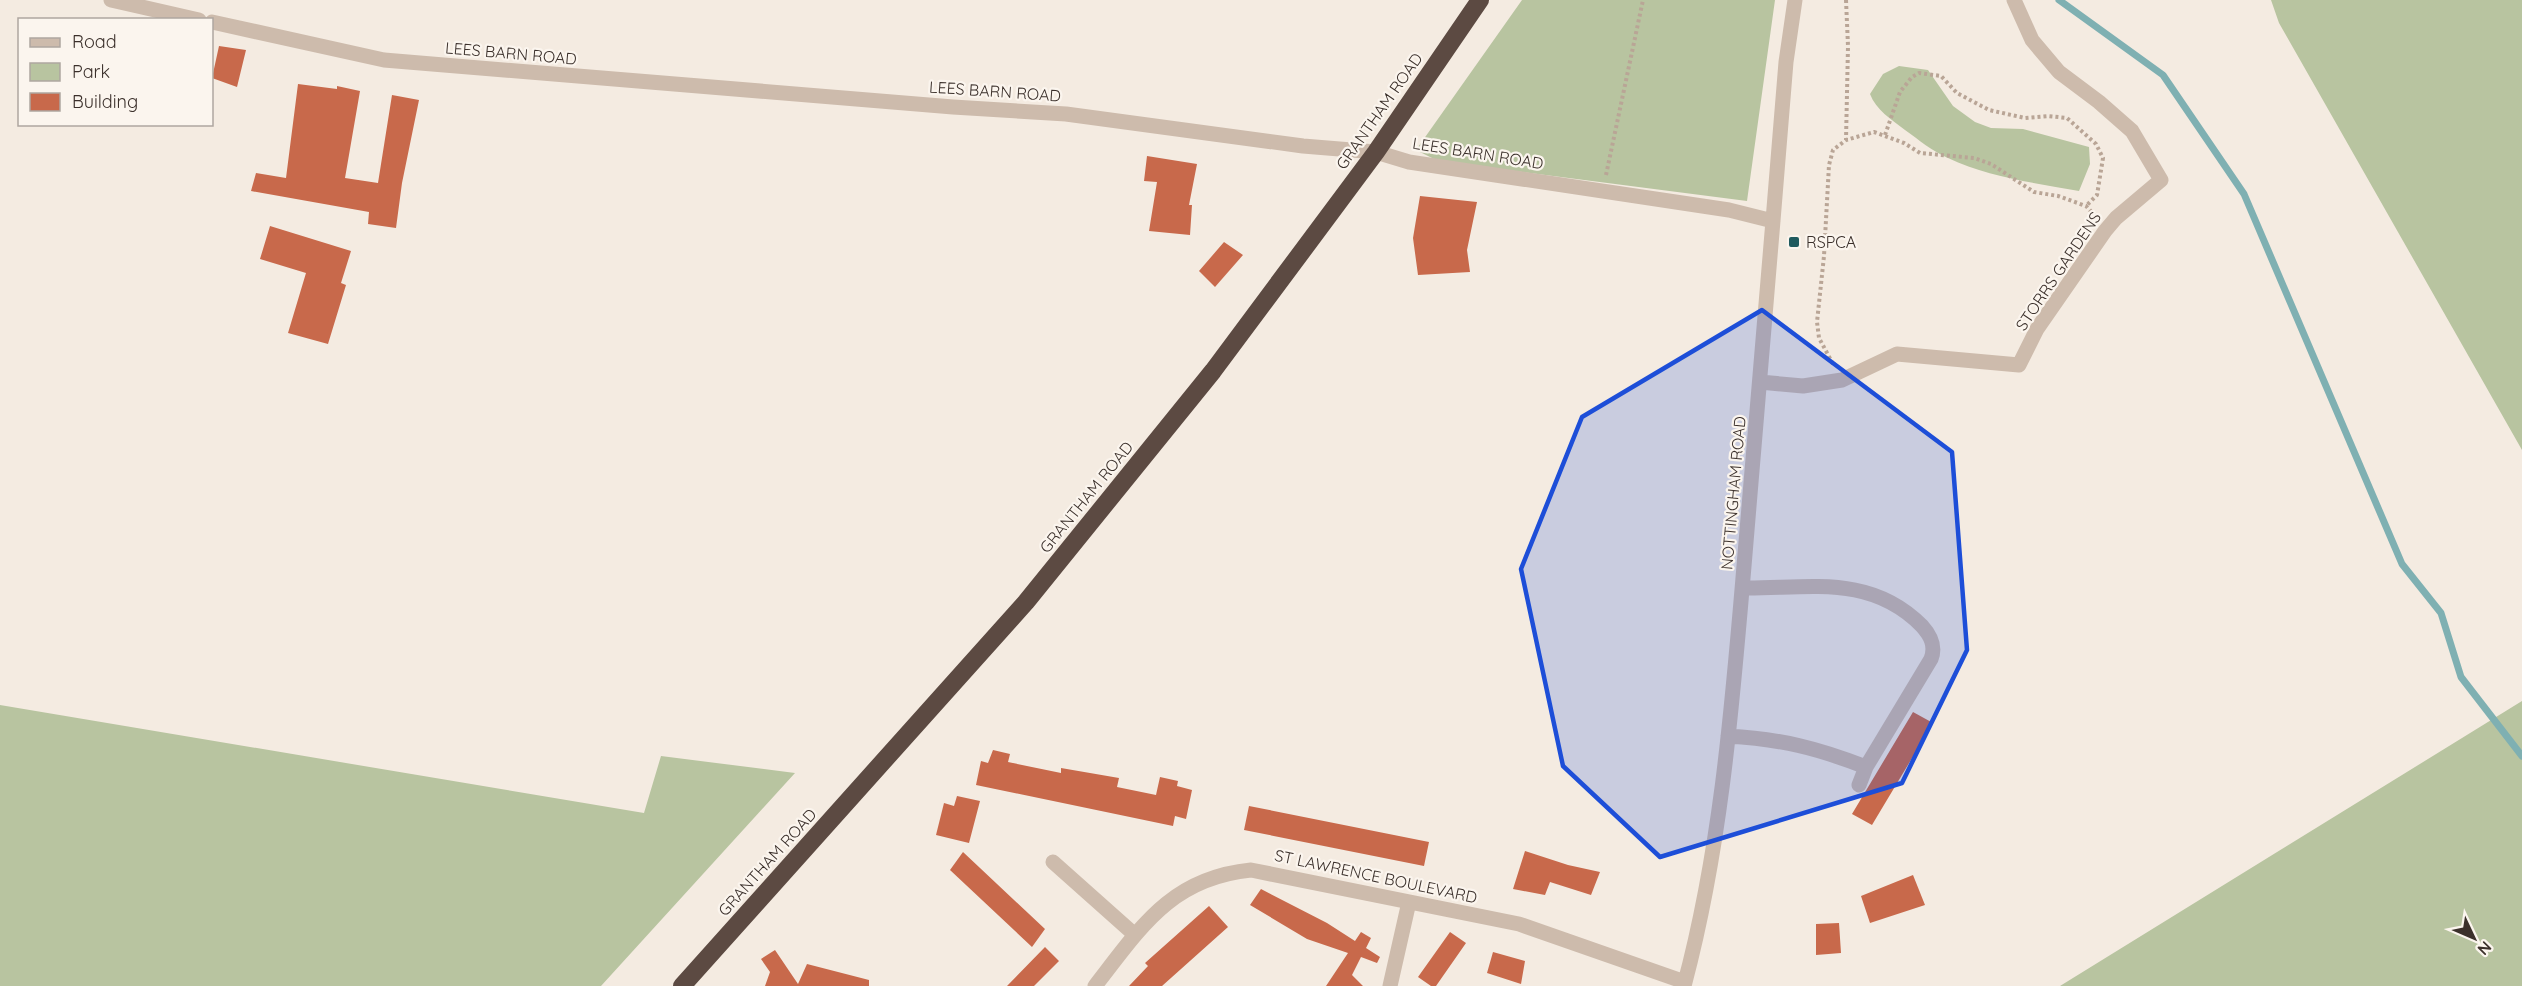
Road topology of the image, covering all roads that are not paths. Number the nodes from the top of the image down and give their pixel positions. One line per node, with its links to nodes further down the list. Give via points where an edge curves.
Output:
1 (111, 0): 5 (street)
2 (1480, 0): 7 (highway, GRANTHAM ROAD)
3 (1795, 0): 8 (street, NOTTINGHAM ROAD)
4 (2014, 0): 9 (street, STORRS GARDENS, via 2032,40 2059,72 2132,131 2161,180 2105,231 2037,329 2019,365 1897,354 1842,380 1803,386)
5 (190, 18)
6 (213, 22): 7 (street, LEES BARN ROAD, via 384,60 1066,114)
7 (1376, 152): 8 (street, LEES BARN ROAD, via 1409,162 1729,210); 18 (highway, GRANTHAM ROAD, via 1214,370 1026,602)
8 (1773, 221): 9 (street, NOTTINGHAM ROAD)
9 (1760, 382): 10 (street, NOTTINGHAM ROAD)
10 (1743, 588): 11 (street, NOTTINGHAM ROAD); 12 (street, via 1810,585 1869,594 1907,614 1931,638 1931,659)
11 (1728, 736): 12 (street, via 1804,746); 17 (street, NOTTINGHAM ROAD, via 1709,879)
12 (1866, 767): 13 (street)
13 (1859, 785)
14 (1053, 862): 16 (street)
15 (1409, 902): 16 (street, ST LAWRENCE BOULEVARD, via 1269,872 1226,873 1188,889 1156,912); 17 (street, ST LAWRENCE BOULEVARD, via 1520,924); 20 (street)
16 (1136, 935): 19 (street, ST LAWRENCE BOULEVARD)
17 (1685, 984)
18 (682, 986)
19 (1095, 986)
20 (1390, 986)

